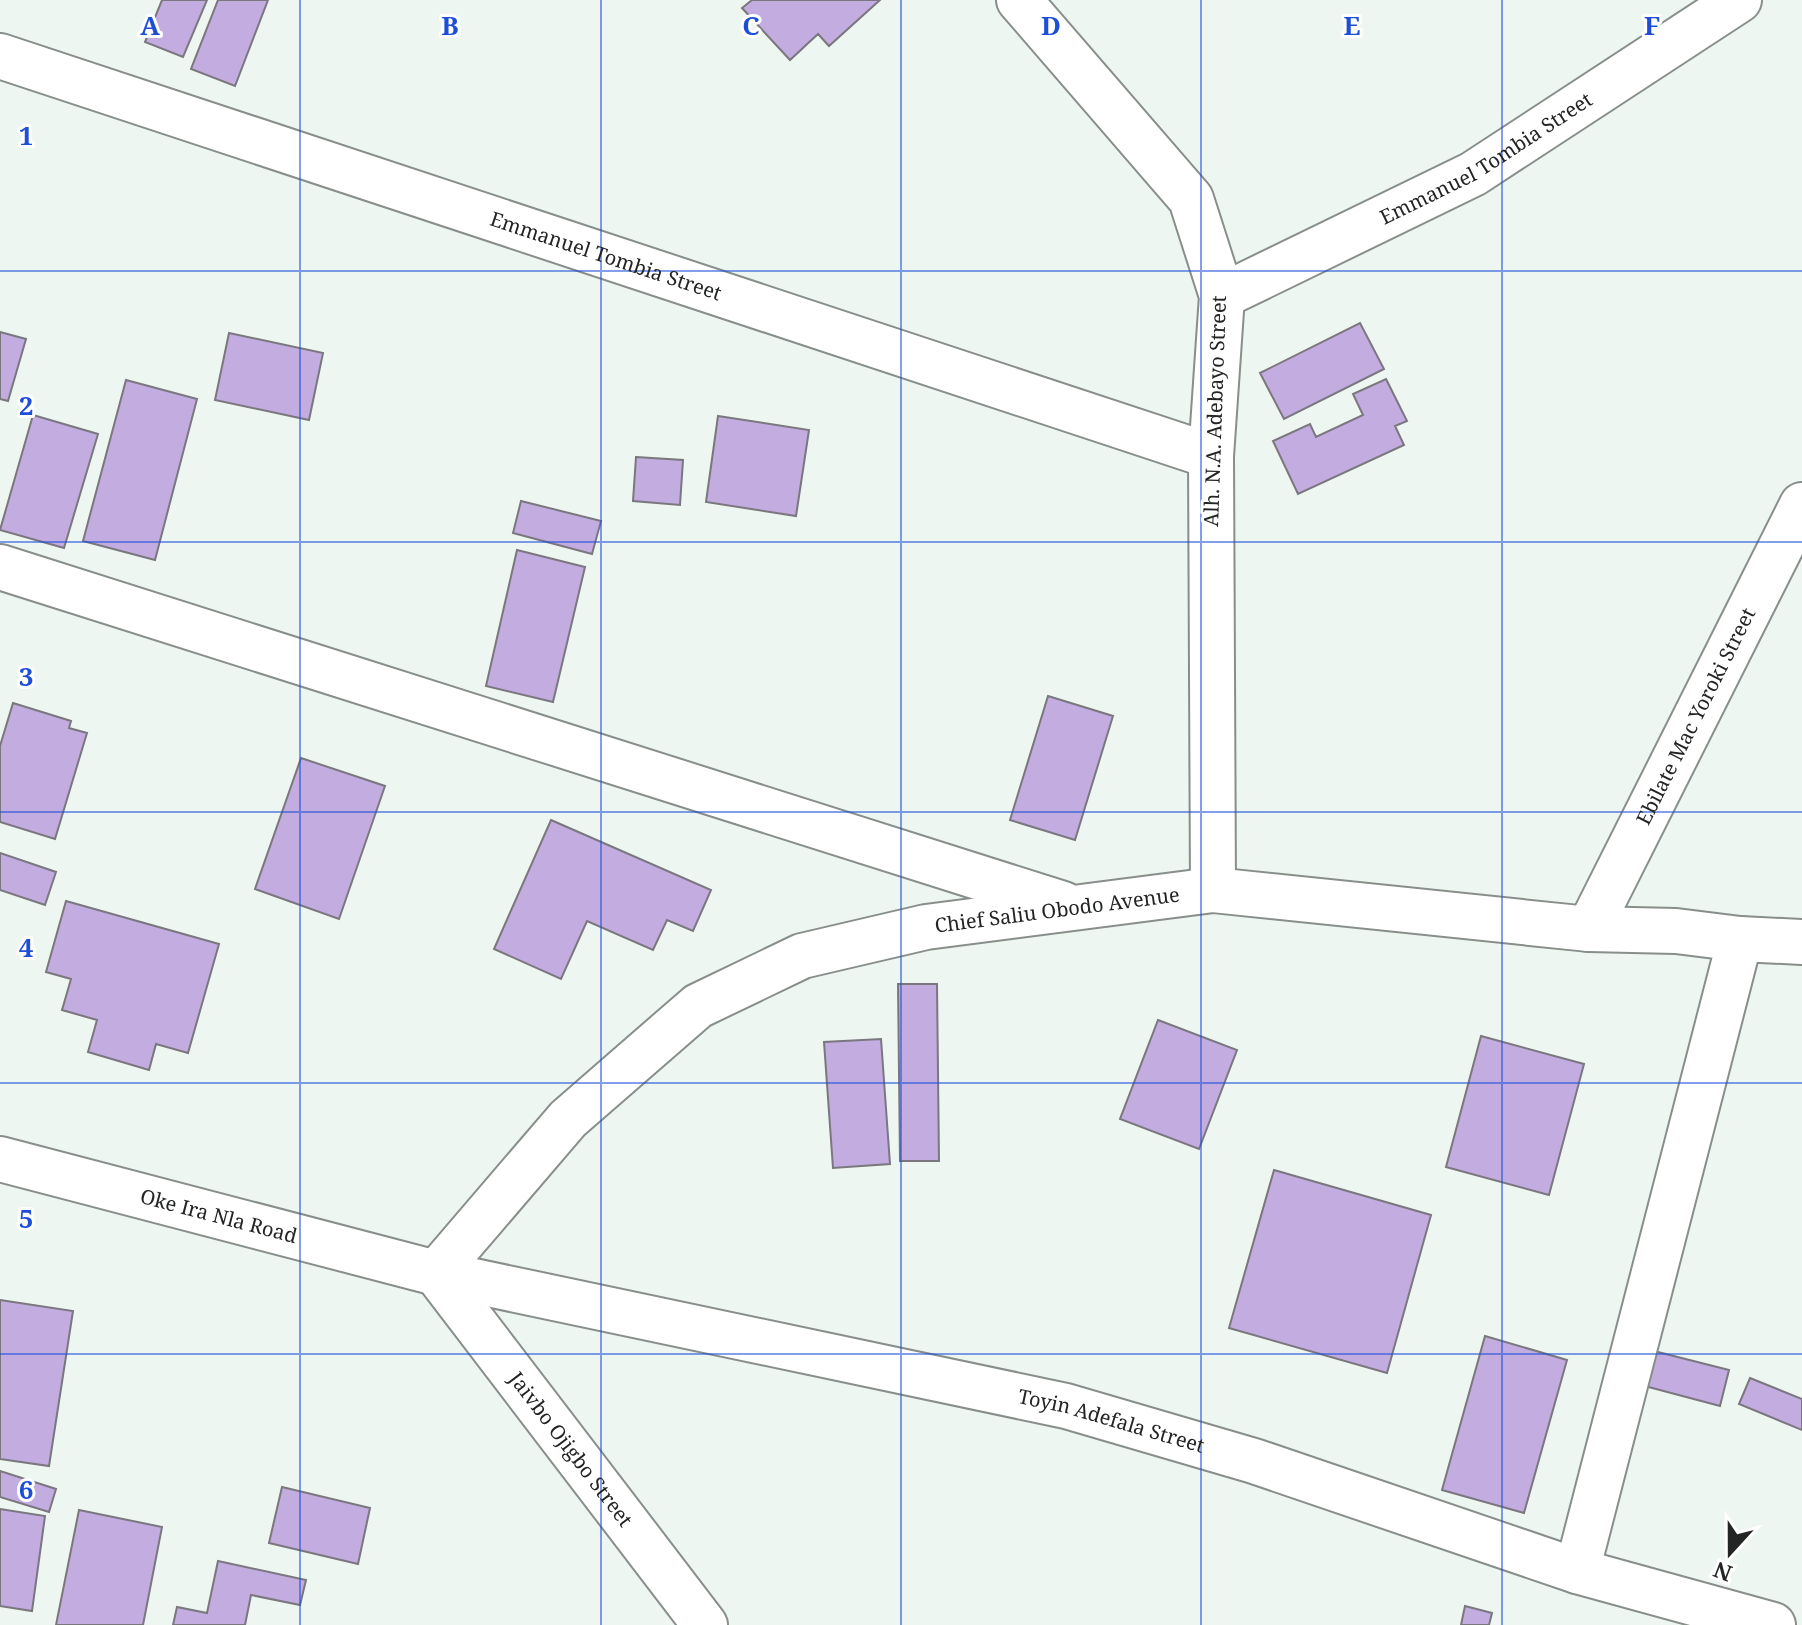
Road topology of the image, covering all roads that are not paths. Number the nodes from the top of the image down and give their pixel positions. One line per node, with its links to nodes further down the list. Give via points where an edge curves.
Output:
1 (1019, 0): 4 (street, Alh. N.A. Adebayo Street, via 1191,199)
2 (1715, 6): 4 (street, Emmanuel Tombia Street, via 1473,174)
3 (0, 56): 5 (street, Emmanuel Tombia Street)
4 (1222, 296): 5 (street, Alh. N.A. Adebayo Street)
5 (1211, 456): 8 (street, Alh. N.A. Adebayo Street)
6 (1802, 505): 10 (street, Ebilate Mac Yoroki Street)
7 (0, 567): 9 (street)
8 (1213, 890): 9 (street, Chief Saliu Obodo Avenue); 10 (street, Chief Saliu Obodo Avenue)
9 (1076, 908): 14 (street, Chief Saliu Obodo Avenue, via 926,927 802,956 698,1006 568,1119)
10 (1589, 929): 11 (street, Chief Saliu Obodo Avenue)
11 (1740, 939): 12 (street, Chief Saliu Obodo Avenue); 15 (street)
12 (1802, 942)
13 (0, 1159): 14 (street, Oke Ira Nla Road)
14 (436, 1273): 15 (street, Toyin Adefala Street, via 1066,1406 1254,1461); 16 (street, Jaivbo Ojigbo Street)
15 (1577, 1571): 17 (street, Toyin Adefala Street)
16 (705, 1625)
17 (1773, 1625)

